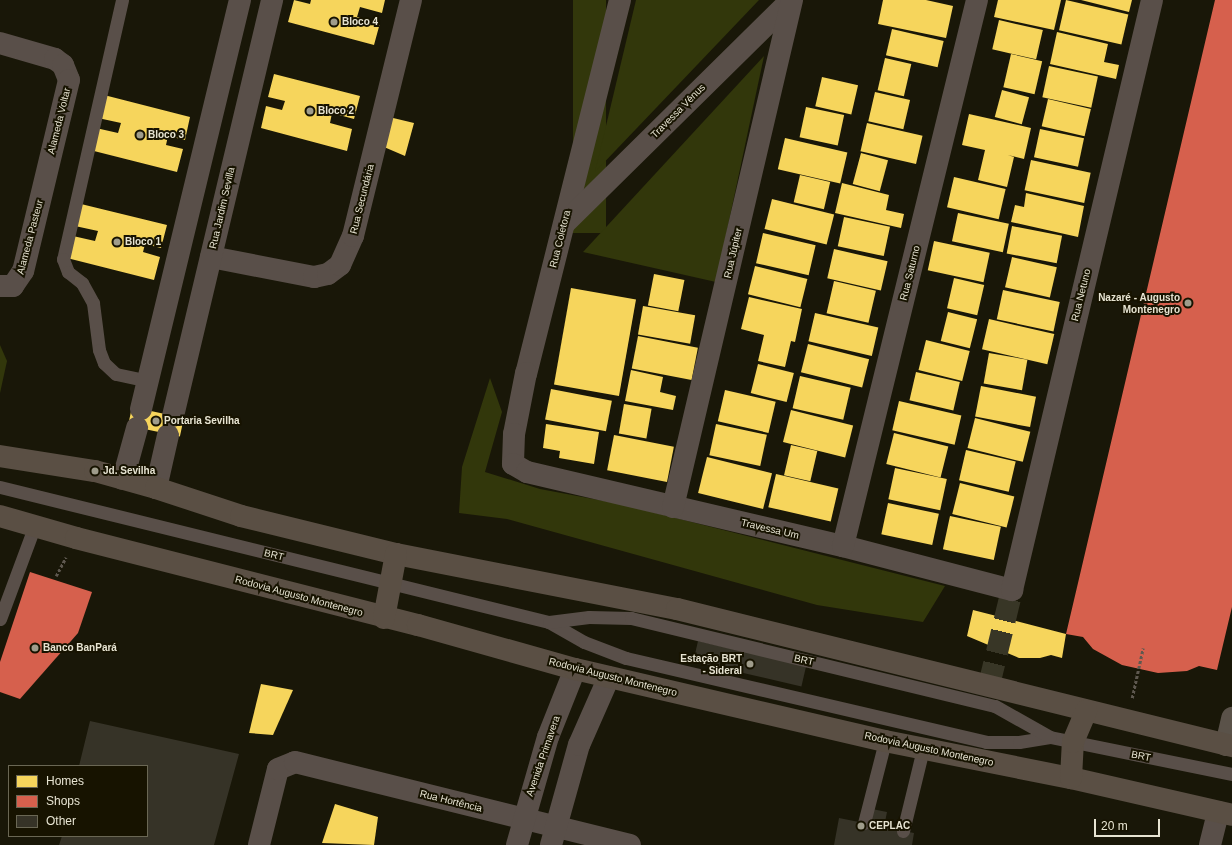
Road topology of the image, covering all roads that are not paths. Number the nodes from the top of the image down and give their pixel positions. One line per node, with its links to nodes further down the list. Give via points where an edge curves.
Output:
1 (122, 0): 14 (lane, via 62,259 68,272 82,283 93,303 99,350 104,363 116,374)
2 (240, 0): 14 (street)
3 (272, 0): 12 (street, Rua Jardim Sevilla)
4 (411, 0): 12 (street, Rua Secundária, via 353,236 340,265 328,274 314,277)
5 (620, 0): 11 (street, Rua Coletora)
6 (792, 0): 11 (street, Travessa Vênus); 21 (street, Rua Júpiter)
7 (978, 0): 24 (street, Rua Saturno)
8 (1152, 0): 27 (street, Rua Netuno)
9 (0, 43): 10 (street, Alameda Voltar, via 42,53 63,65 68,74 67,94)
10 (46, 174): 13 (street, Alameda Pasteur, via 22,271 13,286)
11 (565, 223): 17 (street, Rua Coletora, via 526,373 514,434 513,464)
12 (211, 257): 15 (street, Rua Jardim Sevilla)
13 (0, 286)
14 (148, 381): 15 (street, via 157,380 172,385); 18 (street)
15 (178, 394): 20 (street, Rua Jardim Sevilla)
16 (0, 456): 18 (main road, via 95,471)
17 (527, 472): 21 (street, Travessa Um)
18 (123, 479): 20 (main road)
19 (0, 487): 26 (lane, BRT)
20 (156, 488): 25 (main road, via 241,516)
21 (673, 507): 24 (street, Travessa Um)
22 (0, 516): 23 (main road, Rodovia Augusto Montenegro)
23 (35, 525): 28 (main road, Rodovia Augusto Montenegro); 29 (lane)
24 (843, 546): 27 (street, Travessa Um)
25 (396, 554): 26 (main road); 33 (main road, via 677,608)
26 (392, 584): 28 (main road); 30 (lane, BRT)
27 (1012, 590)
28 (384, 618): 31 (main road, Rodovia Augusto Montenegro)
29 (0, 619)
30 (549, 622): 35 (lane, BRT, via 584,642 626,658 986,742 1019,742); 35 (lane, BRT, via 589,617 631,618 995,706)
31 (575, 669): 32 (main road, Rodovia Augusto Montenegro); 43 (street, Avenida Primavera, via 548,737)
32 (608, 677): 36 (main road, Rodovia Augusto Montenegro); 46 (street, via 580,745)
33 (1086, 711): 37 (main road); 38 (main road)
34 (1232, 718): 38 (main road)
35 (1050, 737): 37 (lane, BRT)
36 (885, 741): 39 (main road, Rodovia Augusto Montenegro); 44 (lane)
37 (1073, 742): 40 (lane, BRT); 41 (main road)
38 (1229, 745)
39 (923, 749): 41 (main road, Rodovia Augusto Montenegro); 45 (lane)
40 (1232, 774)
41 (1071, 778): 42 (main road, Rodovia Augusto Montenegro)
42 (1225, 813): 50 (street)
43 (522, 819): 46 (street, Rua Hortência); 47 (street, Rua Hortência, via 295,762 282,766 276,774); 48 (street, Avenida Primavera)
44 (864, 823)
45 (902, 831)
46 (554, 836): 49 (street, Rua Hortência)
47 (259, 845)
48 (517, 845)
49 (630, 845)
50 (1210, 845)

